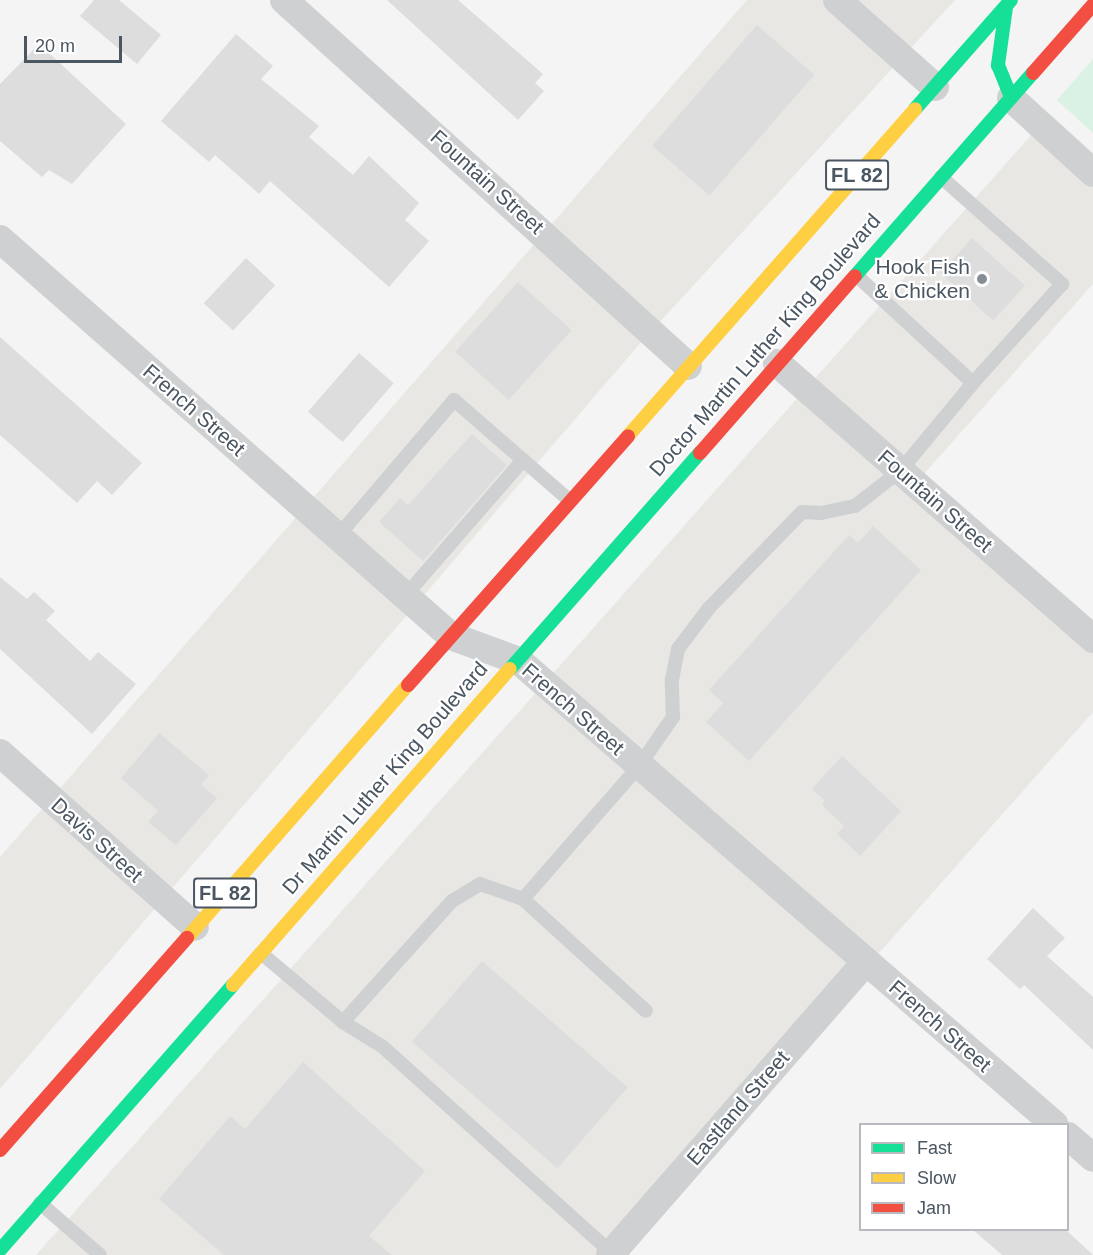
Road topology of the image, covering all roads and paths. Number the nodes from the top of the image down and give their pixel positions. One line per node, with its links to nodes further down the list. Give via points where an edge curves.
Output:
1 (284, 0): 12 (street, Fountain Street)
2 (837, 0): 5 (street)
3 (1008, 3): 5 (main road, Doctor Martin Luther King Boulevard / FL 82); 6 (main road, via 998,65)
4 (1093, 4): 6 (main road, Doctor Martin Luther King Boulevard / FL 82)
5 (935, 87): 12 (main road, Doctor Martin Luther King Boulevard / FL 82)
6 (1011, 98): 7 (street); 8 (main road, Doctor Martin Luther King Boulevard / FL 82)
7 (1093, 173)
8 (941, 177): 10 (main road, Doctor Martin Luther King Boulevard / FL 82); 13 (lane, via 1062,284)
9 (0, 239): 17 (street, French Street)
10 (855, 274): 11 (main road, Doctor Martin Luther King Boulevard / FL 82); 13 (lane)
11 (777, 363): 15 (street, Fountain Street); 19 (main road, Doctor Martin Luther King Boulevard / FL 82)
12 (688, 366): 16 (main road, Doctor Martin Luther King Boulevard / FL 82)
13 (973, 383): 15 (lane)
14 (523, 460): 16 (lane); 17 (lane, via 454,400); 20 (lane)
15 (900, 471): 22 (street, Fountain Street); 25 (lane, via 855,506 822,513 802,512 709,608 678,649 672,680 673,717)
16 (570, 501): 18 (main road, Doctor Martin Luther King Boulevard / FL 82)
17 (338, 536): 20 (street, French Street)
18 (539, 536): 21 (main road, Dr Martin Luther King Boulevard / FL 82)
19 (588, 578): 23 (main road, Dr Martin Luther King Boulevard / FL 82)
20 (406, 596): 21 (street, French Street)
21 (452, 636): 23 (street, French Street); 27 (main road, Dr Martin Luther King Boulevard / FL 82)
22 (1093, 639)
23 (516, 660): 25 (street, French Street); 28 (main road, Dr Martin Luther King Boulevard / FL 82)
24 (0, 753): 27 (street, Davis Street)
25 (639, 766): 26 (lane); 29 (street, French Street)
26 (523, 899): 30 (lane); 31 (lane, via 480,884 452,901)
27 (195, 927): 34 (main road, Dr Martin Luther King Boulevard / FL 82)
28 (259, 952): 31 (lane); 36 (main road, Dr Martin Luther King Boulevard / FL 82)
29 (866, 962): 32 (street, French Street); 38 (street, Eastland Street)
30 (646, 1011)
31 (343, 1022): 38 (lane, via 383,1047)
32 (1052, 1123)
33 (1069, 1137): 35 (street)
34 (0, 1150)
35 (1093, 1158)
36 (40, 1203): 37 (main road, Dr Martin Luther King Boulevard / FL 82); 39 (lane)
37 (0, 1250)
38 (611, 1254)
39 (100, 1255)

